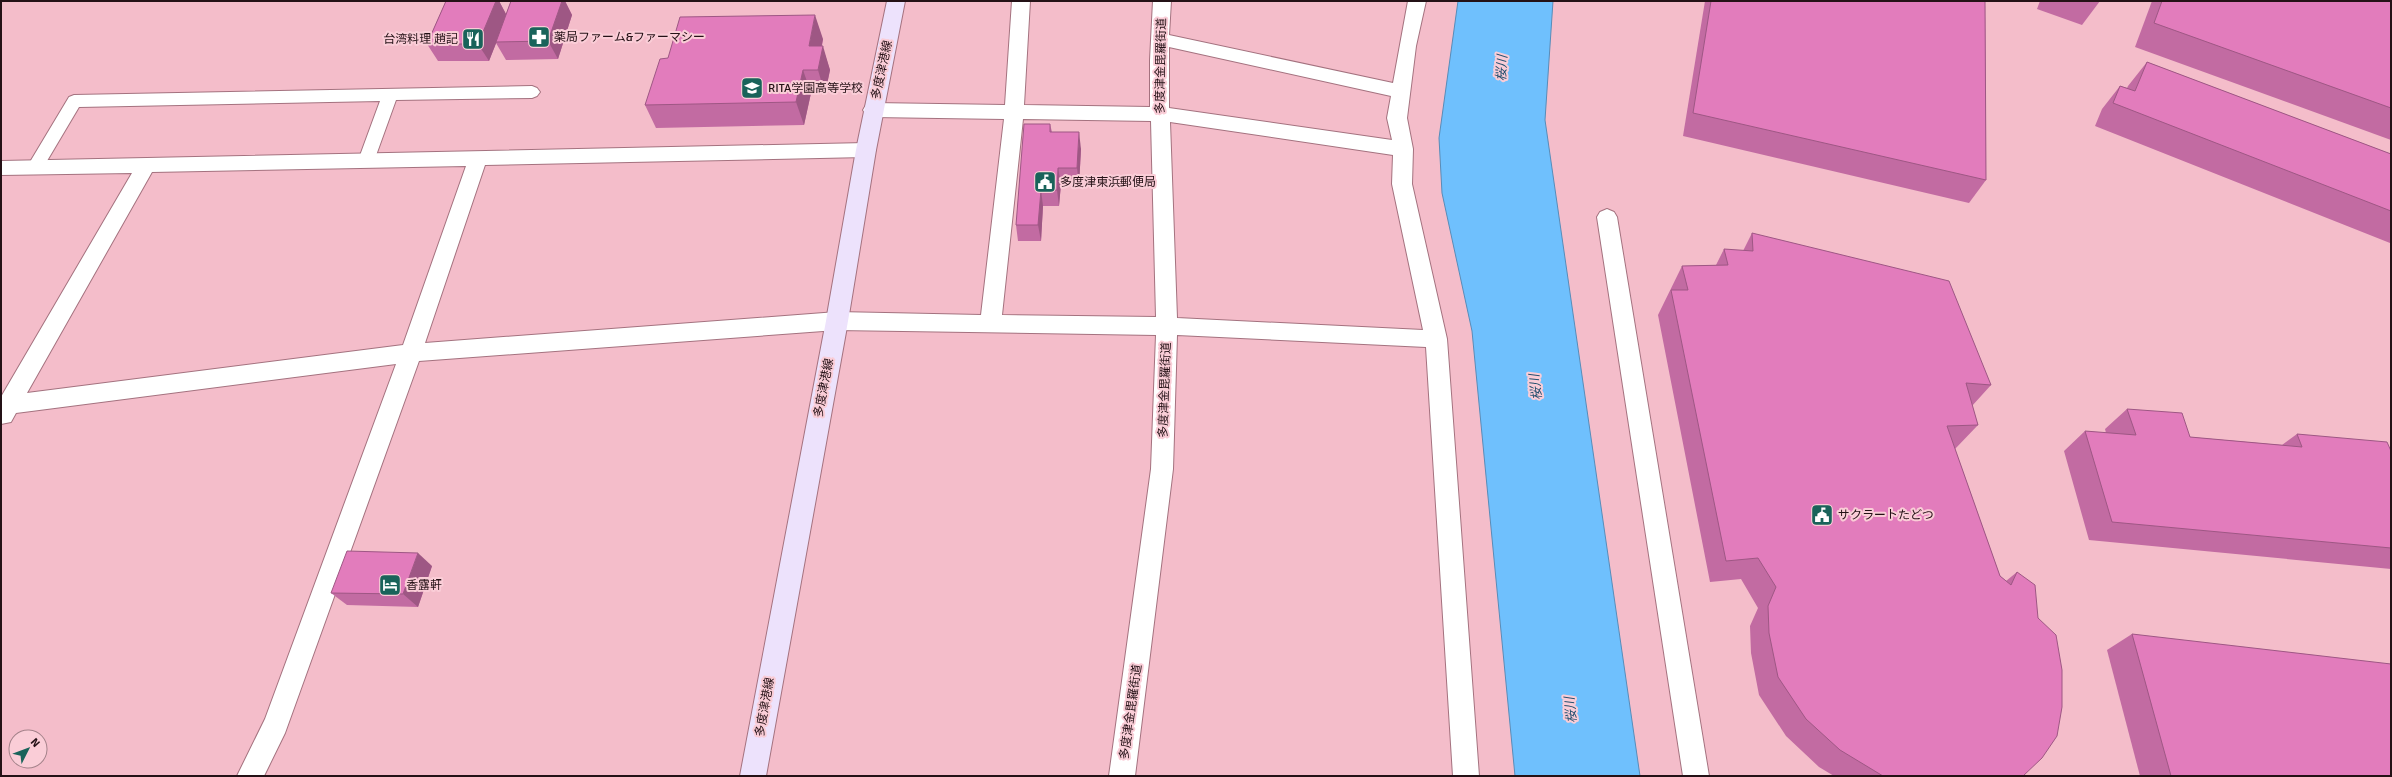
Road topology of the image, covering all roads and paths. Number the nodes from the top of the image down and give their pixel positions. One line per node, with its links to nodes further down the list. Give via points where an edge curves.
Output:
1 (896, 1): 9 (main road, 多度津港線)
2 (1021, 1): 10 (street)
3 (1162, 1): 5 (street, 多度津金毘羅街道)
4 (1417, 1): 6 (street)
5 (1160, 38): 6 (street); 11 (street, 多度津金毘羅街道)
6 (1400, 90): 12 (street, via 1397,118)
7 (532, 92): 8 (lane)
8 (390, 95): 15 (lane); 17 (lane, via 74,101)
9 (873, 110): 10 (street); 13 (main road, 多度津港線)
10 (1014, 112): 11 (street); 21 (street)
11 (1160, 114): 12 (street); 22 (street, 多度津金毘羅街道)
12 (1403, 149): 23 (street, via 1402,184)
13 (866, 150): 14 (street); 20 (main road, 多度津港線)
14 (478, 158): 15 (street); 24 (street)
15 (366, 161): 16 (street)
16 (146, 165): 17 (street); 25 (street)
17 (35, 167): 18 (street)
18 (1, 168)
19 (1606, 217): 30 (street)
20 (837, 321): 21 (street); 24 (street); 27 (main road, 多度津港線)
21 (992, 323): 22 (street)
22 (1168, 326): 23 (street); 28 (street, 多度津金毘羅街道, via 1162,469)
23 (1436, 339): 29 (street)
24 (411, 353): 25 (street); 26 (street, via 276,724)
25 (3, 410)
26 (250, 776)
27 (753, 776)
28 (1122, 776)
29 (1466, 776)
30 (1696, 776)

